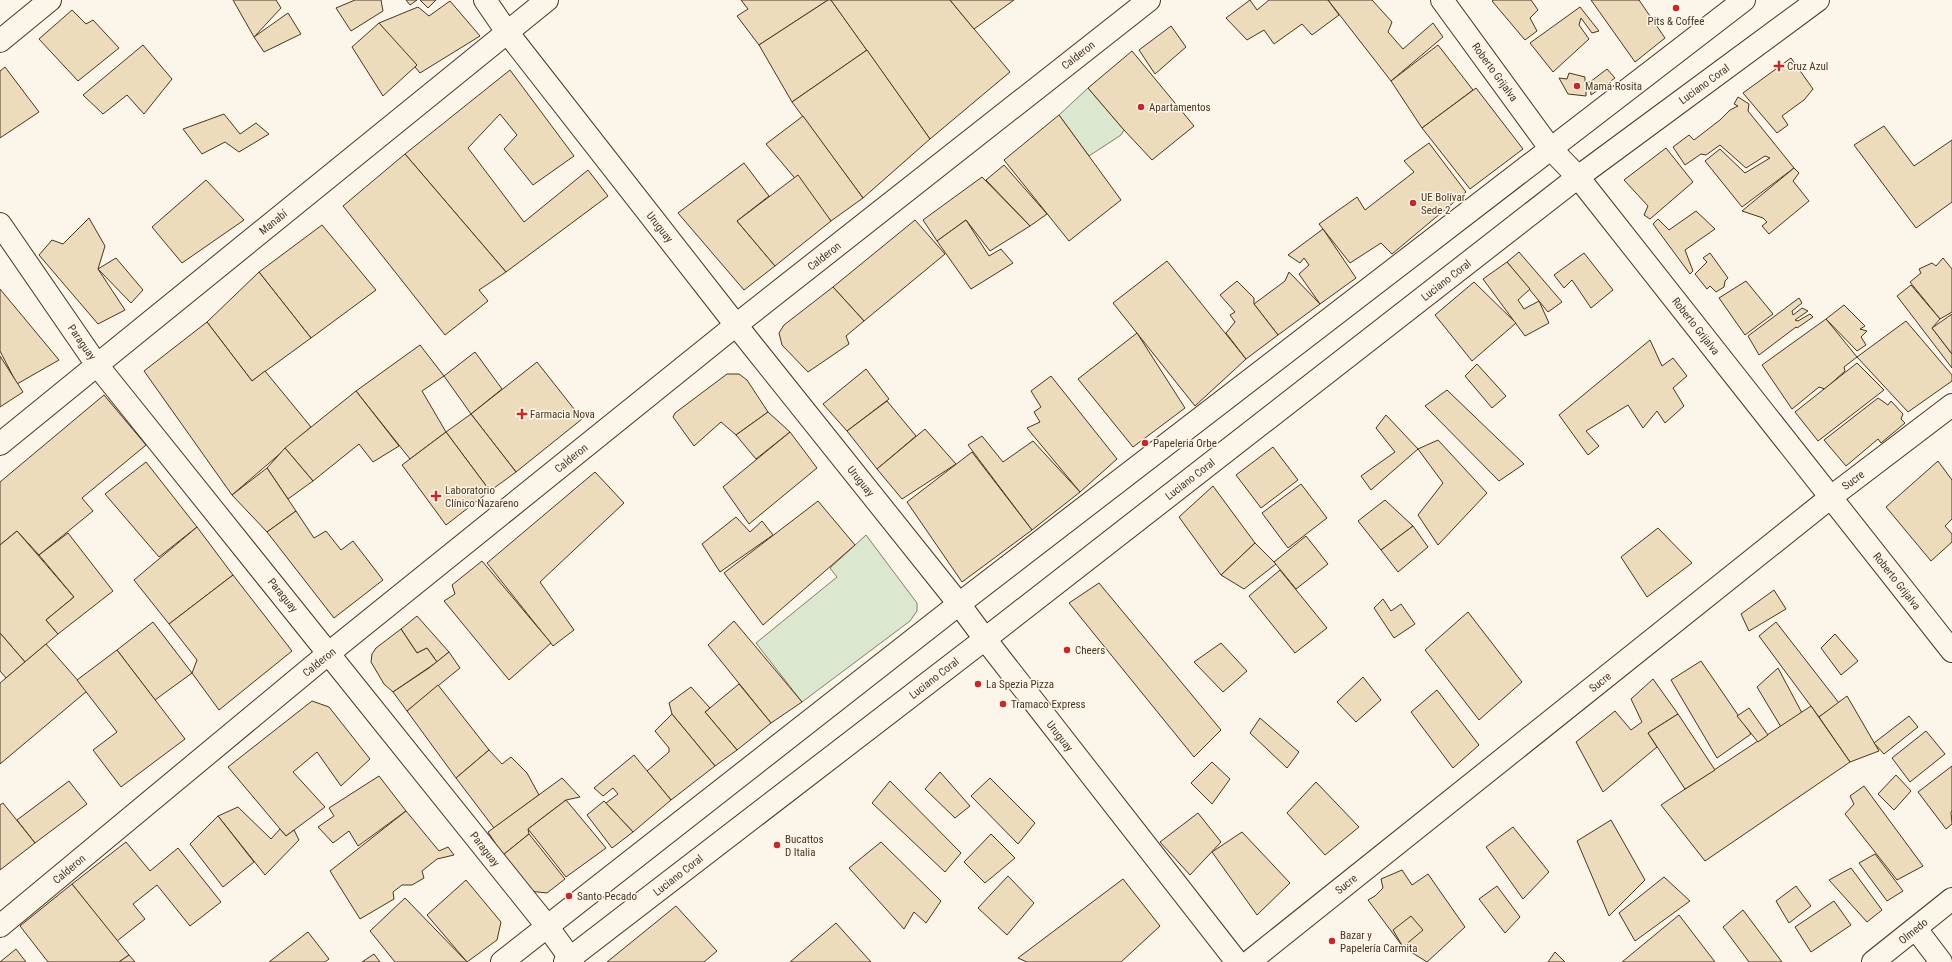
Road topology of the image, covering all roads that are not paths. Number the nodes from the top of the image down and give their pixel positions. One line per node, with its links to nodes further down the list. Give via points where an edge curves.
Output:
1 (50, 0): 9 (street)
2 (485, 0): 8 (street, Uruguay)
3 (547, 0): 8 (street, Manabí)
4 (1149, 0): 13 (street, Calderon)
5 (1442, 0): 10 (street, Roberto Grijalva)
6 (1744, 0): 10 (street)
7 (1818, 0): 11 (street, Luciano Coral)
8 (507, 32): 13 (street, Uruguay); 14 (street, Manabí)
9 (0, 41)
10 (1550, 148): 11 (street, Roberto Grijalva); 18 (street)
11 (1578, 177): 17 (street, Roberto Grijalva); 19 (street, Luciano Coral)
12 (0, 224): 14 (street, Paraguay)
13 (736, 325): 18 (street, Uruguay); 21 (street, Calderon)
14 (97, 365): 16 (street, Manabí); 21 (street, Paraguay)
15 (1952, 405): 17 (street, Sucre)
16 (0, 444)
17 (1831, 498): 20 (street, Roberto Grijalva); 29 (street, Sucre)
18 (959, 604): 19 (street, Uruguay); 24 (street)
19 (984, 639): 26 (street, Luciano Coral); 28 (street, Uruguay)
20 (1952, 651)
21 (329, 653): 23 (street, Calderon); 24 (street, Paraguay)
22 (1952, 899): 25 (street, Olmedo)
23 (0, 926)
24 (547, 926): 26 (street, Paraguay); 27 (street)
25 (1916, 929): 30 (street, Olmedo); 31 (street)
26 (569, 961)
27 (502, 962)
28 (1237, 962)
29 (1249, 962)
30 (1873, 962)
31 (1941, 962)

